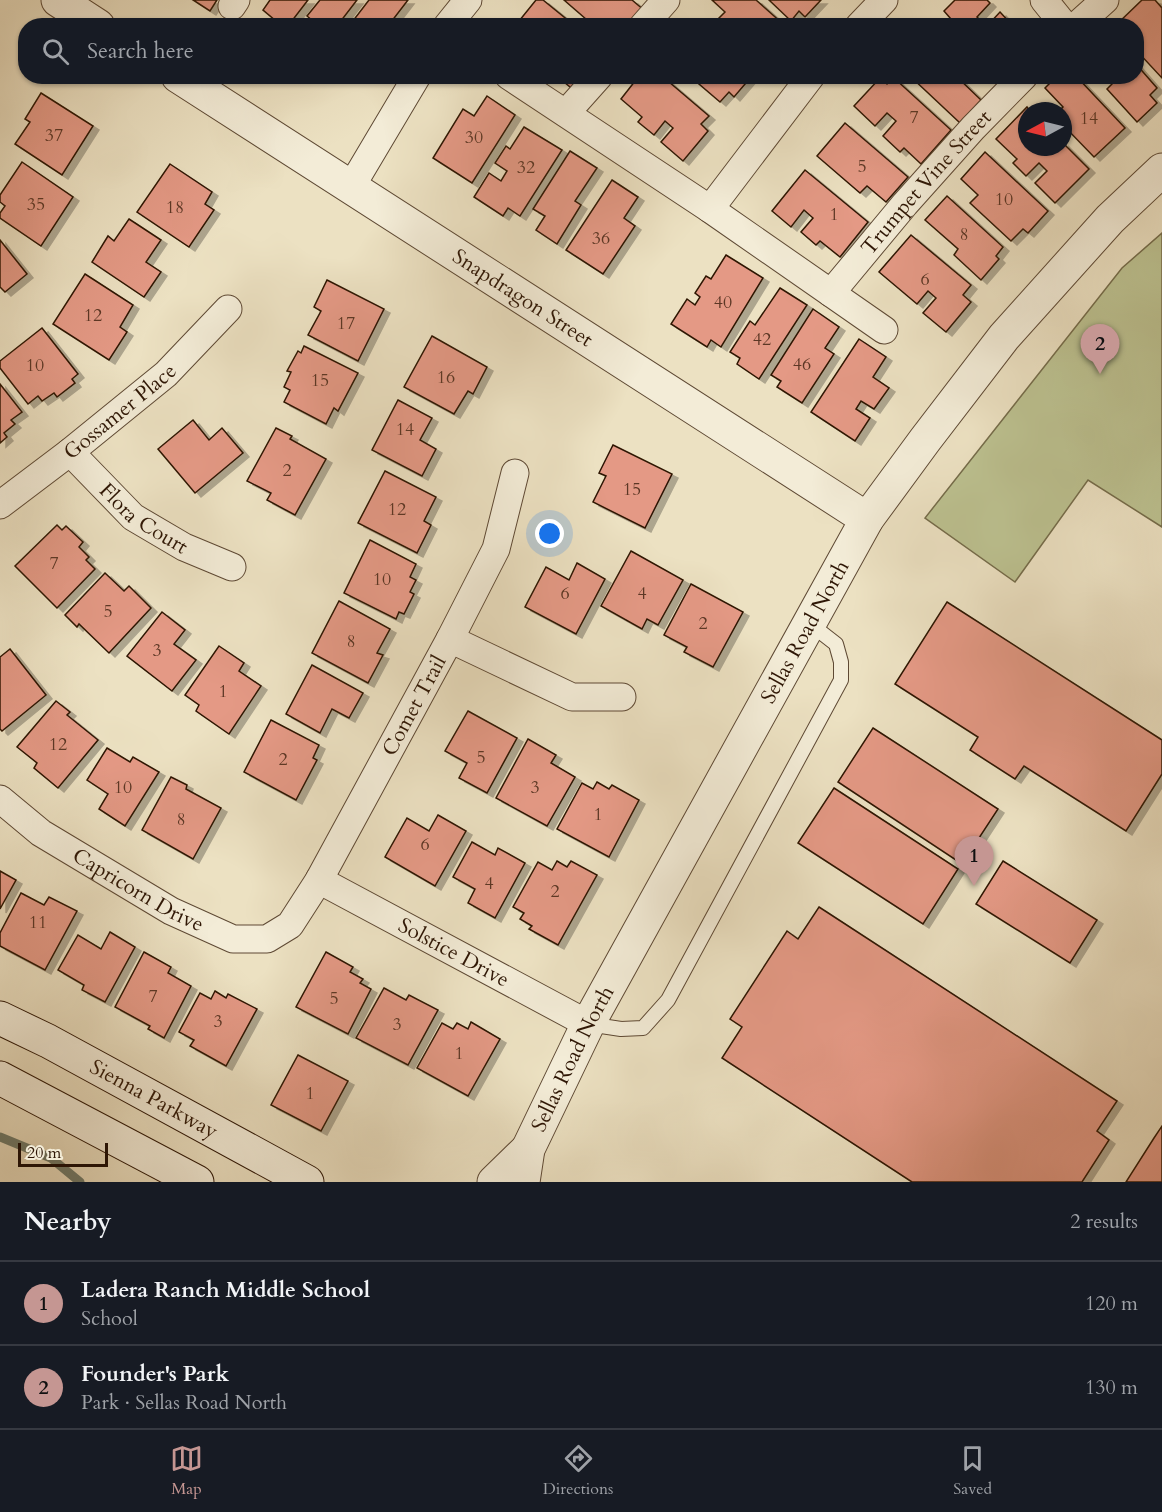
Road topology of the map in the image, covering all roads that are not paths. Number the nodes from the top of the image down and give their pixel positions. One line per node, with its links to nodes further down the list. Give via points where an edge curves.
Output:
1 (58, 0): 7 (street)
2 (468, 0): 8 (street)
3 (666, 0): 9 (street)
4 (884, 0): 10 (street)
5 (1044, 0): 11 (street)
6 (1105, 0): 12 (street)
7 (86, 18)
8 (453, 18)
9 (650, 18)
10 (867, 18)
11 (1059, 18)
12 (1085, 18)
13 (190, 84): 21 (street, Snapdragon Street)
14 (412, 84): 21 (street)
15 (521, 84): 19 (street)
16 (591, 84): 19 (street)
17 (805, 84): 22 (street)
18 (1016, 84): 23 (street, Trumpet Vine Street, via 920,187)
19 (566, 113): 22 (street)
20 (1162, 170): 29 (street, Sellas Road North, via 1110,219 1004,337)
21 (351, 187): 29 (street, Snapdragon Street)
22 (710, 209): 23 (street)
23 (831, 293): 25 (street)
24 (228, 309): 26 (street, Gossamer Place, via 166,374)
25 (884, 330)
26 (70, 452): 28 (street, Gossamer Place); 30 (street, Flora Court, via 133,517 184,547)
27 (515, 473): 32 (street, Comet Trail, via 496,549)
28 (0, 505)
29 (867, 519): 31 (street, Sellas Road North)
30 (232, 567)
31 (809, 623): 38 (street, Sellas Road North); 38 (lane, via 836,644 842,662 841,680 668,1000 644,1028)
32 (450, 639): 33 (street, via 573,697); 35 (street, Comet Trail)
33 (622, 697)
34 (0, 799): 36 (street, Capricorn Drive, via 41,833 171,911 233,939 267,939)
35 (319, 880): 36 (street, Comet Trail); 38 (street, Solstice Drive)
36 (290, 925)
37 (0, 1018): 42 (street, Sienna Parkway)
38 (588, 1024): 40 (street, Sellas Road North)
39 (0, 1078): 41 (street)
40 (528, 1149): 43 (street, Sellas Road North); 44 (street, Sellas Road North)
41 (197, 1182)
42 (307, 1182)
43 (494, 1182)
44 (523, 1182)

